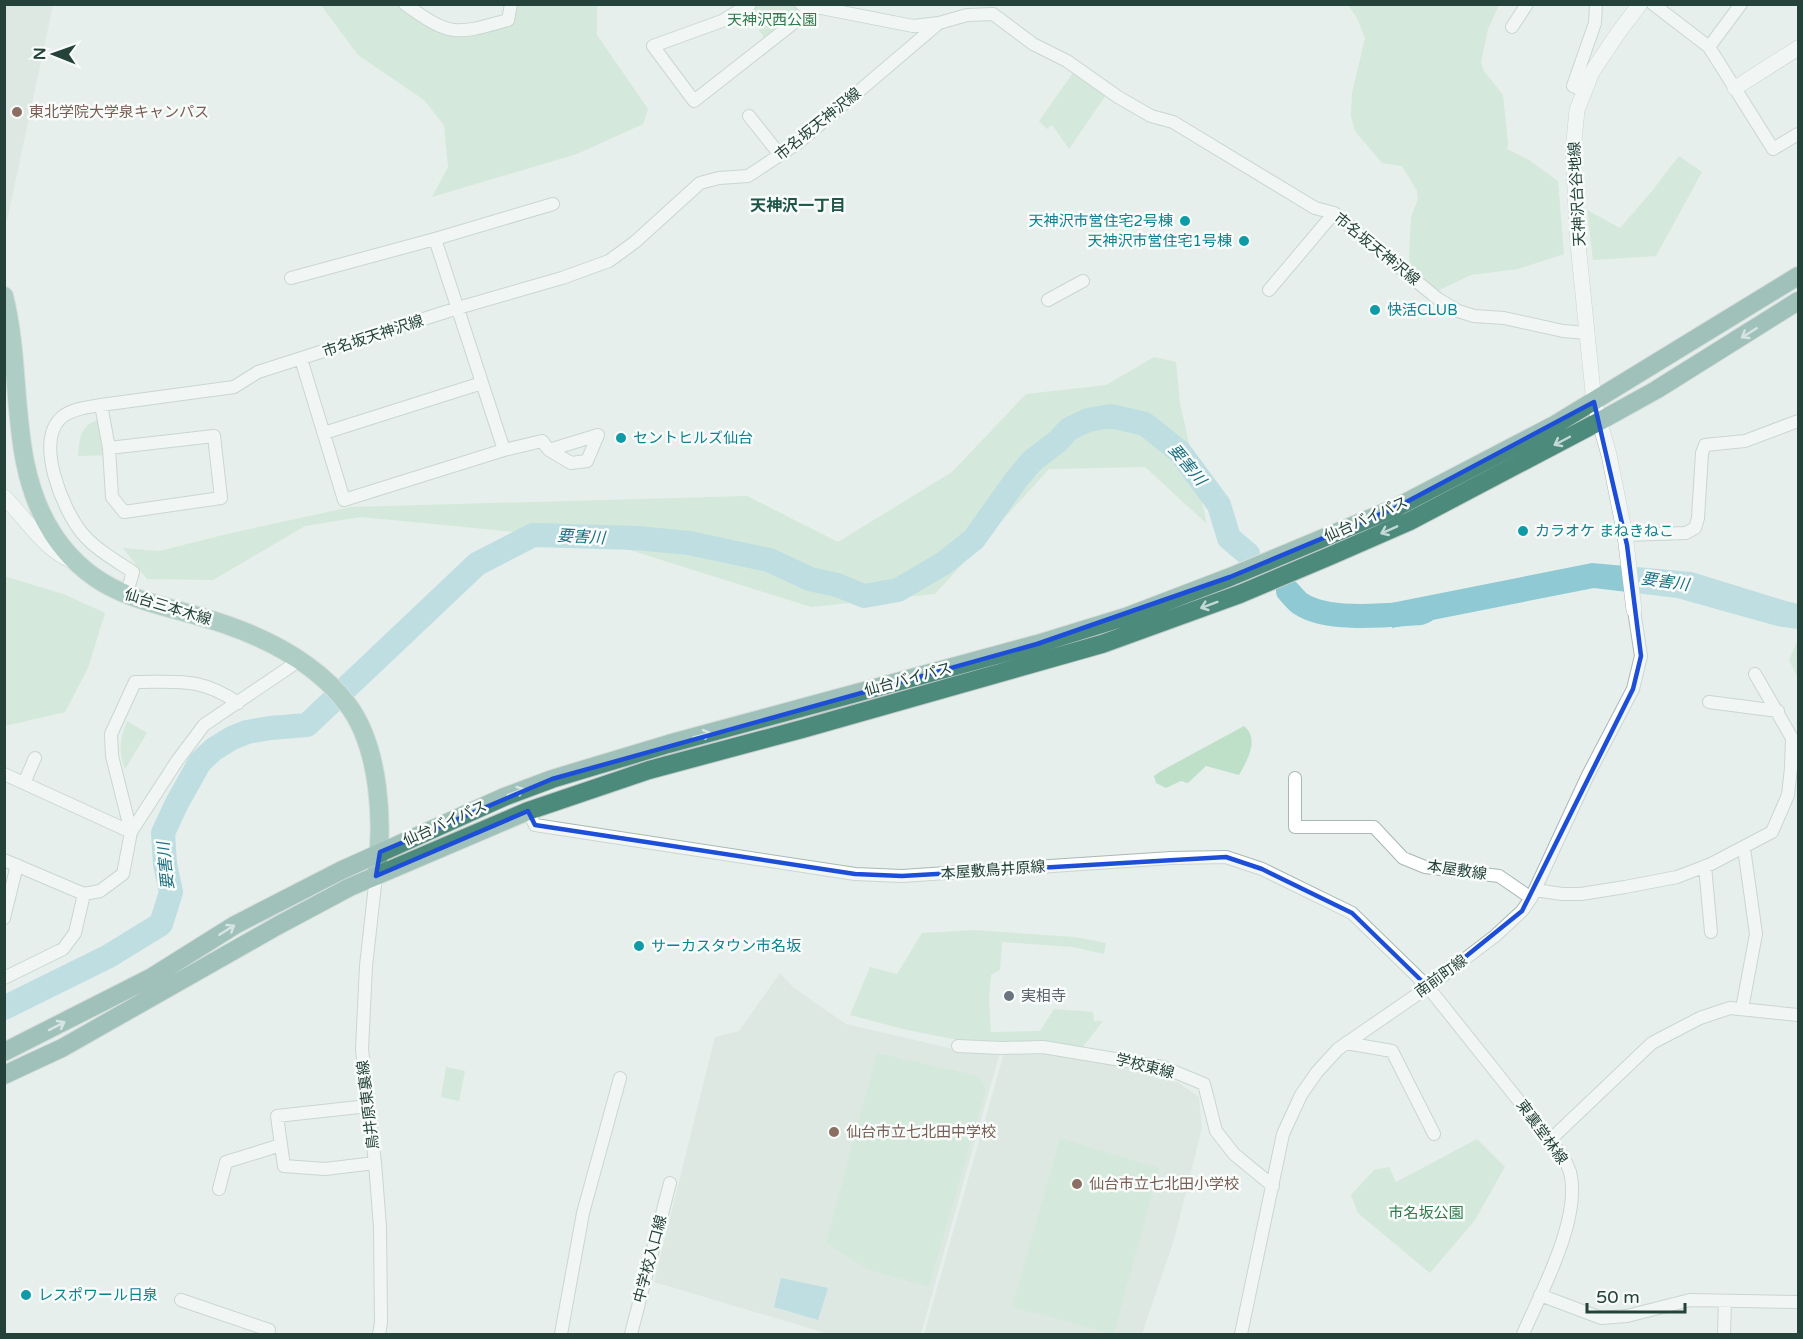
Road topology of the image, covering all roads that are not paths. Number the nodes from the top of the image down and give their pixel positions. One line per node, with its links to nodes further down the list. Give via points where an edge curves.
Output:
1 (405, 4): 2 (street, via 434,25 454,32 508,20)
2 (512, 4)
3 (750, 4): 10 (street, via 722,21 653,46 694,102)
4 (801, 4): 10 (street)
5 (1527, 4): 12 (street)
6 (1596, 4): 16 (street, via 1595,23 1573,86)
7 (1640, 4): 16 (street, 天神沢台谷地線, via 1592,72)
8 (1653, 4): 13 (street)
9 (1741, 4): 13 (street)
10 (814, 7): 11 (street, via 913,26)
11 (939, 23): 19 (street, 市名坂天神沢線); 21 (street, 市名坂天神沢線, via 967,15 993,14 1033,44 1135,107 1173,122 1315,208)
12 (1512, 27)
13 (1709, 47): 15 (street)
14 (1798, 48): 15 (street)
15 (1735, 88): 18 (street, via 1773,149)
16 (1584, 91): 31 (street, 天神沢台谷地線, via 1577,110 1573,151)
17 (749, 116): 19 (street)
18 (1798, 134)
19 (780, 155): 30 (street, 市名坂天神沢線, via 748,176 700,183 609,261)
20 (552, 204): 22 (street)
21 (1334, 213): 26 (street); 31 (street, 市名坂天神沢線, via 1458,311)
22 (435, 239): 24 (street); 30 (street)
23 (1798, 276): 34 (highway, 仙台バイパス)
24 (291, 278)
25 (1083, 281): 28 (street)
26 (1269, 290)
27 (4, 296): 43 (main road, 仙台三本木線, via 25,459)
28 (1048, 300)
29 (1798, 301): 36 (highway, 仙台バイパス, one-way to 36)
30 (458, 308): 32 (street, 市名坂天神沢線); 33 (street)
31 (1587, 333): 34 (street, 天神沢台谷地線)
32 (301, 359): 35 (street, 市名坂天神沢線, via 258,372 234,387); 38 (street)
33 (482, 383): 38 (street); 40 (street)
34 (1594, 402): 36 (street, 天神沢台谷地線); 60 (highway, 仙台バイパス, one-way to 34, via 552,779 1128,616 1230,578 1395,508)
35 (101, 405): 39 (street); 46 (street, 市名坂天神沢線, via 62,417 51,442 52,465 59,494 82,533 133,572)
36 (1599, 421): 44 (street, 天神沢台谷地線); 57 (highway, 仙台バイパス, one-way to 57, via 1410,520 1232,597 1102,644 649,770)
37 (1798, 421): 44 (street, via 1745,441 1705,445 1695,528 1686,533)
38 (324, 433): 40 (street, via 344,500)
39 (109, 448): 39 (street, via 112,497 124,512 220,498 214,436)
40 (504, 450): 41 (street, via 542,441)
41 (549, 450)
42 (8, 501): 43 (street, via 19,506); 45 (street, via 50,546)
43 (38, 506): 45 (main road, 仙台三本木線, via 54,535)
44 (1626, 540): 47 (street, 天神沢台谷地線)
45 (76, 562): 46 (main road, 仙台三本木線, via 101,583)
46 (126, 596): 48 (main road, 仙台三本木線, via 257,636)
47 (1634, 610): 66 (street, 南前町線, via 1641,656 1633,689)
48 (300, 660): 51 (street); 60 (main road, 仙台三本木線, via 324,678 357,720 373,765)
49 (1755, 674): 52 (street)
50 (1709, 702): 52 (street)
51 (238, 703): 58 (street, via 204,725); 58 (street, via 197,682 135,682 111,734 112,756)
52 (1778, 711): 59 (street, via 1792,738 1788,795 1772,832)
53 (35, 758): 56 (street)
54 (4, 774): 56 (street)
55 (1296, 778): 66 (street, 本屋敷線, via 1296,827 1374,827 1403,858 1425,867 1499,876)
56 (24, 783): 58 (street)
57 (528, 811): 64 (highway, 仙台バイパス); 70 (street, 本屋敷鳥井原線, via 535,825 855,874 902,876 1226,857 1262,869 1352,913)
58 (131, 831): 65 (street, via 123,874 100,891)
59 (1744, 848): 63 (street); 71 (street, via 1755,934)
60 (380, 852): 64 (main road, 仙台三本木線); 75 (highway, 仙台バイパス, one-way to 60, via 152,977 235,925)
61 (4, 860): 62 (street)
62 (17, 865): 65 (street); 67 (street)
63 (1705, 866): 66 (street, via 1677,877 1592,892); 68 (street)
64 (376, 876): 76 (highway, 仙台バイパス); 78 (street, 鳥井原東裏線, via 363,1015)
65 (84, 894): 69 (street, via 75,933 63,949)
66 (1533, 894): 70 (street, 南前町線, via 1522,911 1495,936)
67 (4, 918)
68 (1711, 932)
69 (4, 978)
70 (1428, 987): 73 (street, 南前町線); 80 (street, 東裏堂林線)
71 (1742, 1009): 72 (street); 80 (street, via 1730,1008 1700,1018 1652,1043)
72 (1798, 1015)
73 (1346, 1043): 79 (street, via 1392,1051); 84 (street, 南前町線, via 1317,1072 1290,1115)
74 (958, 1046): 84 (street, 学校東線, via 1043,1047 1163,1067 1204,1084 1216,1131 1234,1154)
75 (4, 1052)
76 (4, 1075)
77 (620, 1078): 92 (street, via 583,1213)
78 (368, 1106): 81 (street, via 277,1116); 82 (street, 鳥井原東裏線)
79 (1434, 1134)
80 (1550, 1140): 86 (street, 東裏堂林線, via 1570,1173 1571,1198 1562,1242)
81 (281, 1145): 82 (street, via 284,1166 325,1169); 85 (street, via 226,1162)
82 (375, 1163): 91 (street, 鳥井原東裏線, via 380,1227)
83 (670, 1183): 93 (street, 中学校入口線)
84 (1273, 1186): 94 (street, 南前町線)
85 (219, 1189)
86 (1540, 1295): 88 (street, via 1601,1318 1627,1316 1690,1300); 95 (street, 東裏堂林線)
87 (181, 1300): 90 (street, via 269,1330)
88 (1725, 1301): 89 (street); 96 (street)
89 (1798, 1302)
90 (268, 1335)
91 (379, 1335)
92 (561, 1335)
93 (631, 1335)
94 (1242, 1335)
95 (1523, 1335)
96 (1724, 1335)

